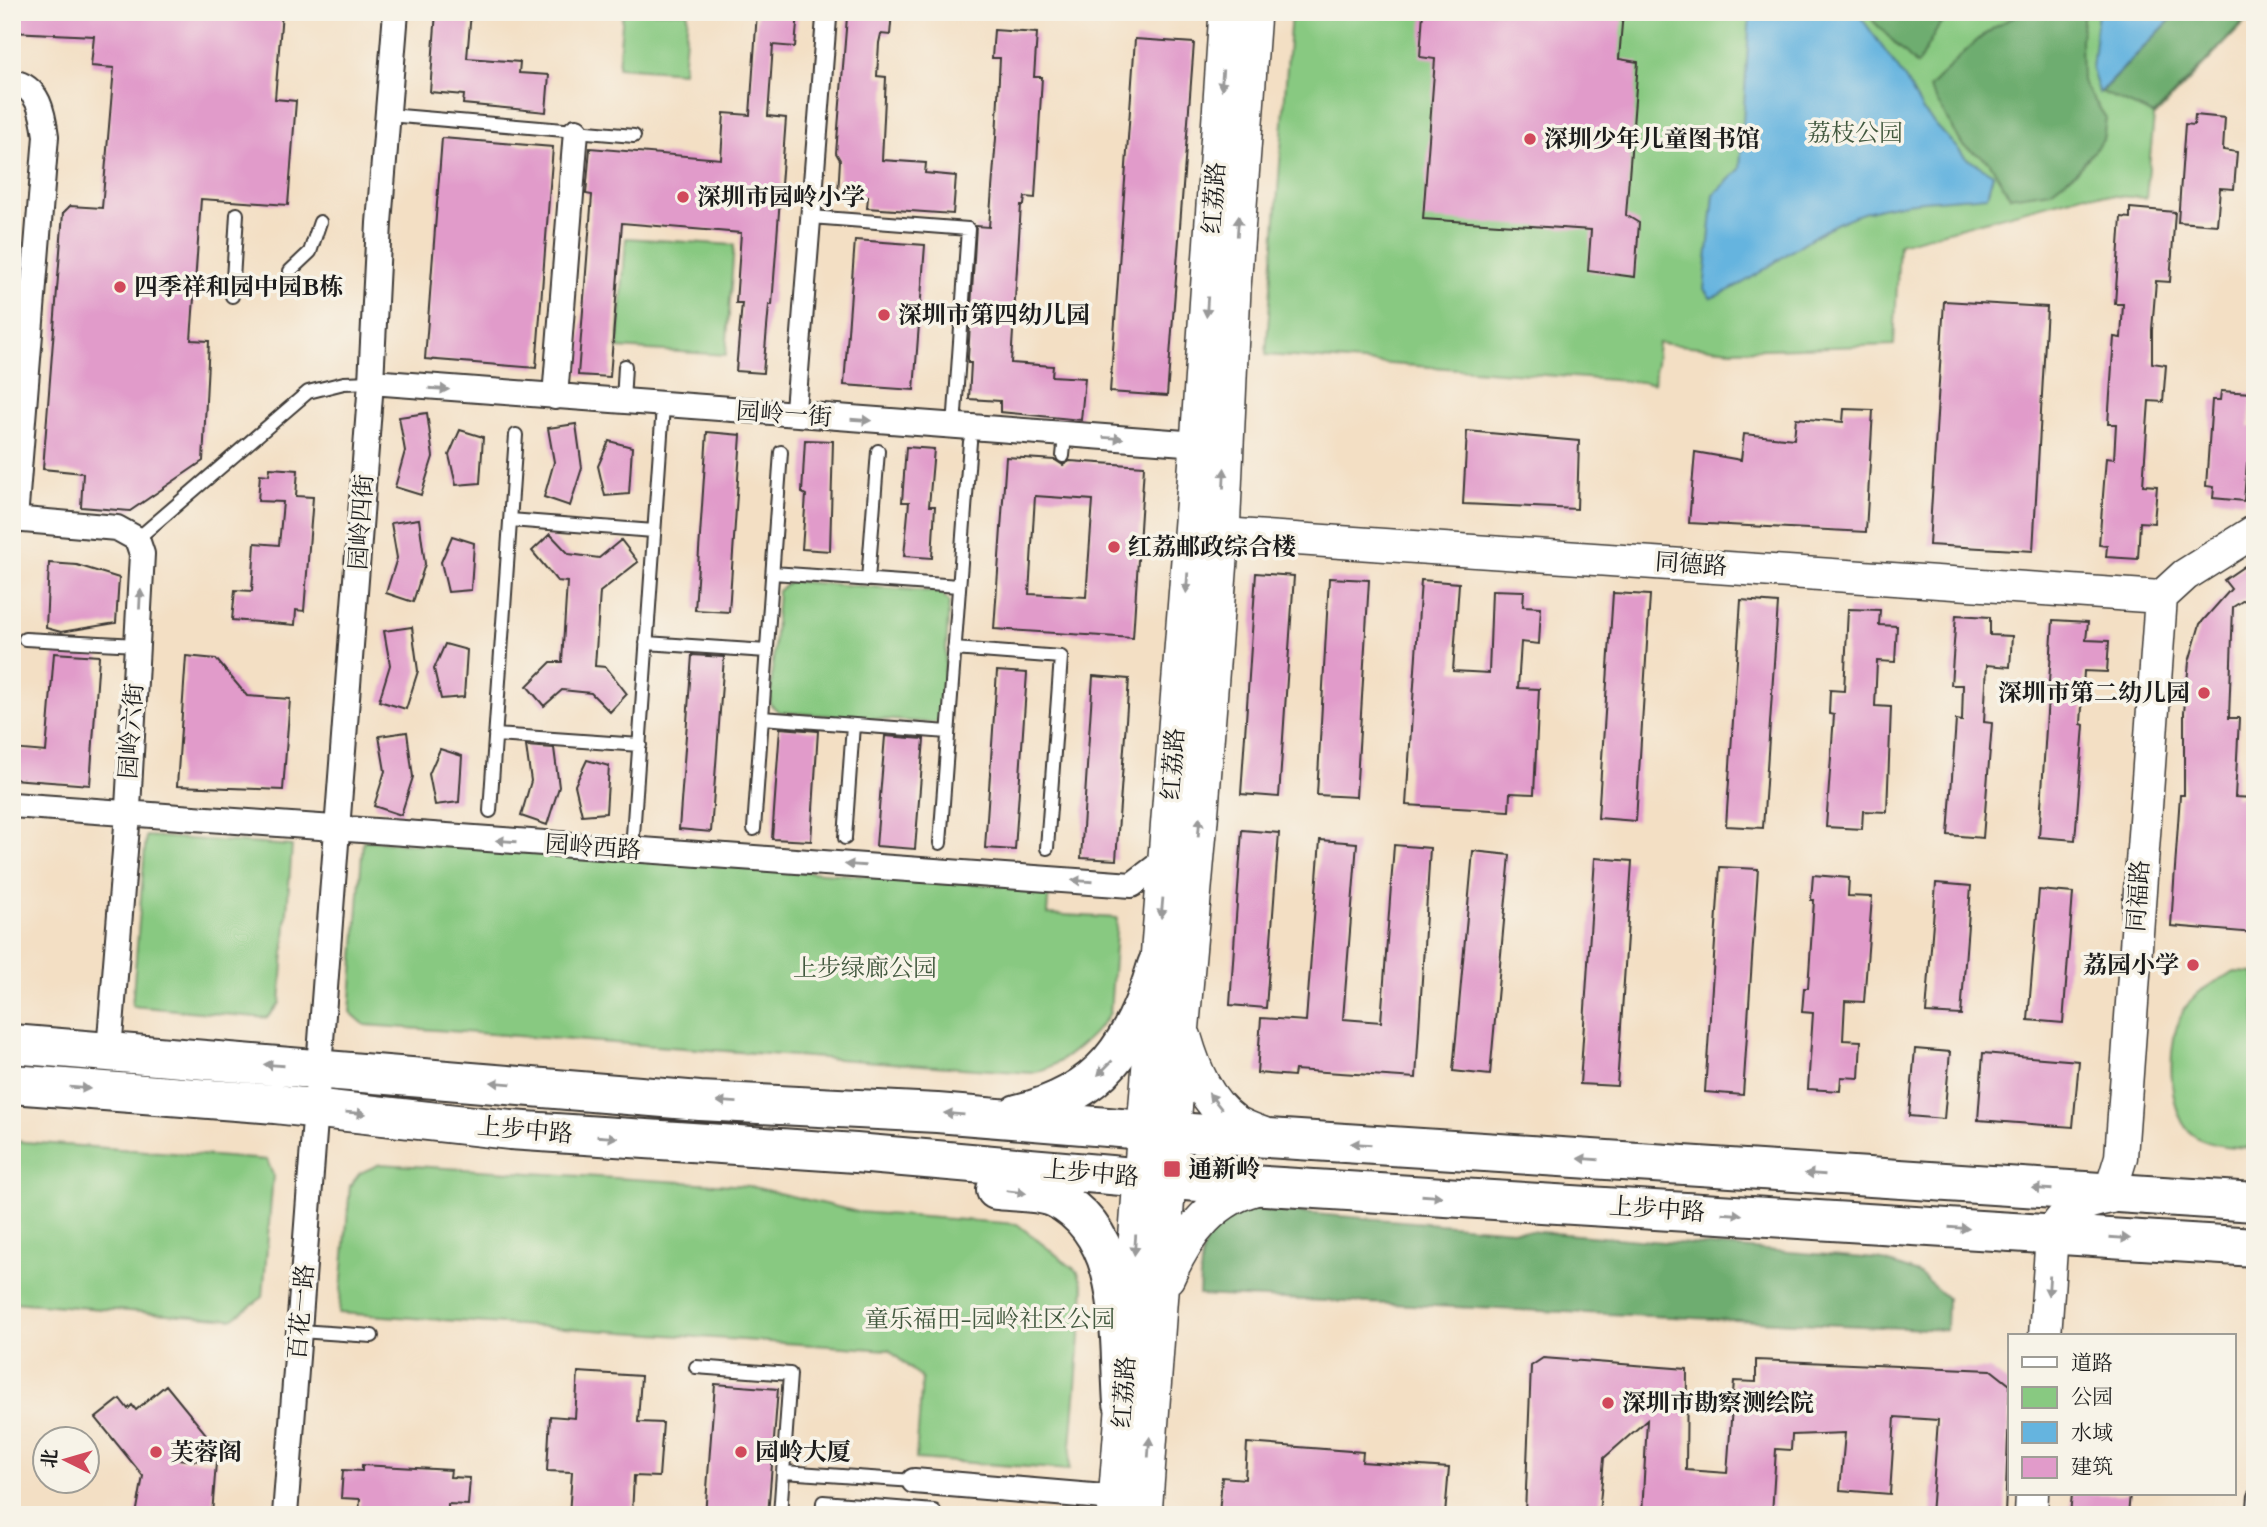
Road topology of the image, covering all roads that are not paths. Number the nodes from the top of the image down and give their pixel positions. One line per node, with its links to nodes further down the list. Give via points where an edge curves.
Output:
1 (396, 12): 6 (street, 园岭四街)
2 (827, 12): 10 (street)
3 (1227, 12): 22 (main road, 红荔路, one-way to 22)
4 (1253, 12): 29 (main road, 红荔路, one-way to 4, via 1233,288)
5 (12, 82): 25 (street, via 33,93 42,110 46,136)
6 (388, 115): 7 (lane); 15 (street, 园岭四街)
7 (576, 131): 8 (lane); 16 (street)
8 (634, 136)
9 (236, 214): 13 (lane)
10 (811, 217): 18 (street); 20 (lane, via 968,229)
11 (320, 222): 12 (lane, via 310,252)
12 (290, 271)
13 (232, 296)
14 (625, 366): 17 (lane)
15 (371, 382): 16 (street, 园岭一街, one-way to 16); 30 (lane, via 308,392); 48 (street, 园岭四街)
16 (555, 397): 17 (street, 园岭一街)
17 (623, 402): 19 (street, 园岭一街)
18 (796, 403)
19 (663, 406): 20 (street, 园岭一街, one-way to 20); 27 (lane)
20 (962, 434): 22 (street, 园岭一街, one-way to 22, via 1064,446); 33 (lane)
21 (516, 435): 26 (lane)
22 (1198, 444): 54 (main road, 红荔路, one-way to 54)
23 (878, 451): 32 (lane)
24 (781, 452): 31 (lane)
25 (14, 519): 30 (street, via 117,528)
26 (510, 520): 27 (lane); 43 (lane)
27 (654, 531): 36 (lane)
28 (2255, 531): 34 (street, via 2185,575)
29 (1222, 534): 34 (street, 同德路); 55 (main road, 红荔路, one-way to 29, via 1200,820)
30 (137, 539): 37 (street, 园岭六街, one-way to 30, via 142,554)
31 (773, 573): 32 (lane); 39 (lane)
32 (868, 580): 33 (lane)
33 (959, 586): 38 (lane)
34 (2161, 597): 67 (street, 同福路)
35 (25, 639): 37 (lane)
36 (646, 643): 39 (lane); 44 (lane)
37 (137, 645): 47 (street, 园岭六街)
38 (954, 649): 42 (lane); 52 (lane, via 1062,657)
39 (767, 651): 40 (lane)
40 (762, 718): 41 (lane); 49 (lane)
41 (853, 725): 42 (lane); 50 (lane)
42 (948, 732): 51 (lane)
43 (495, 735): 44 (lane); 46 (lane)
44 (640, 745): 53 (lane)
45 (12, 805): 47 (street, 园岭西路)
46 (489, 811)
47 (127, 814): 48 (street, 园岭西路); 58 (street, 园岭六街)
48 (337, 828): 53 (street, 园岭西路, one-way to 48); 57 (street, 园岭四街)
49 (754, 829)
50 (845, 838)
51 (940, 843)
52 (1047, 848)
53 (632, 849): 54 (street, 园岭西路, one-way to 53, via 1132,885)
54 (1166, 859): 55 (main road, 红荔路, one-way to 55)
55 (1170, 979): 61 (main road, one-way to 61, via 1104,1070 1080,1089 1023,1113); 62 (main road, 红荔路); 63 (main road, one-way to 55, via 1234,1123 1194,1073)
56 (12, 1044): 58 (main road, 上步中路)
57 (321, 1049): 58 (main road, 上步中路, one-way to 58); 60 (street, 百花一路); 61 (main road, 上步中路, one-way to 57, via 700,1101)
58 (109, 1051)
59 (12, 1084): 60 (main road, 上步中路, one-way to 60)
60 (317, 1109): 64 (main road, 上步中路, one-way to 64, via 510,1130); 72 (street, 百花一路)
61 (993, 1118): 62 (main road, 上步中路)
62 (1158, 1131): 63 (main road, 上步中路); 65 (main road, 红荔路)
63 (1270, 1138): 67 (main road, 上步中路, one-way to 63)
64 (856, 1153): 65 (main road, 上步中路); 76 (main road, one-way to 76, via 933,1182 1053,1197 1082,1217 1102,1245 1114,1289)
65 (1154, 1178): 66 (main road, 上步中路); 71 (main road, 红荔路); 76 (main road, 红荔路, one-way to 76)
66 (1266, 1185): 69 (main road, 上步中路, one-way to 69); 71 (main road, via 1233,1195 1202,1219 1177,1254)
67 (2118, 1194): 68 (main road, 上步中路); 69 (street, via 2070,1210)
68 (2255, 1202)
69 (2052, 1234): 70 (main road, 上步中路, one-way to 70); 73 (street, one-way to 73)
70 (2255, 1247)
71 (1160, 1297): 82 (main road, 红荔路, one-way to 71)
72 (300, 1331): 74 (lane); 84 (street, 百花一路)
73 (2045, 1334)
74 (372, 1336)
75 (696, 1367): 77 (lane, via 790,1374)
76 (1123, 1403): 82 (main road, 红荔路)
77 (784, 1472): 78 (lane); 85 (lane)
78 (925, 1481): 82 (street); 83 (lane)
79 (2032, 1496): 87 (street)
80 (2255, 1496): 81 (lane)
81 (2254, 1508)
82 (1125, 1509)
83 (933, 1513): 86 (lane, via 822,1502)
84 (285, 1515)
85 (780, 1515)
86 (822, 1515)
87 (2031, 1515)

